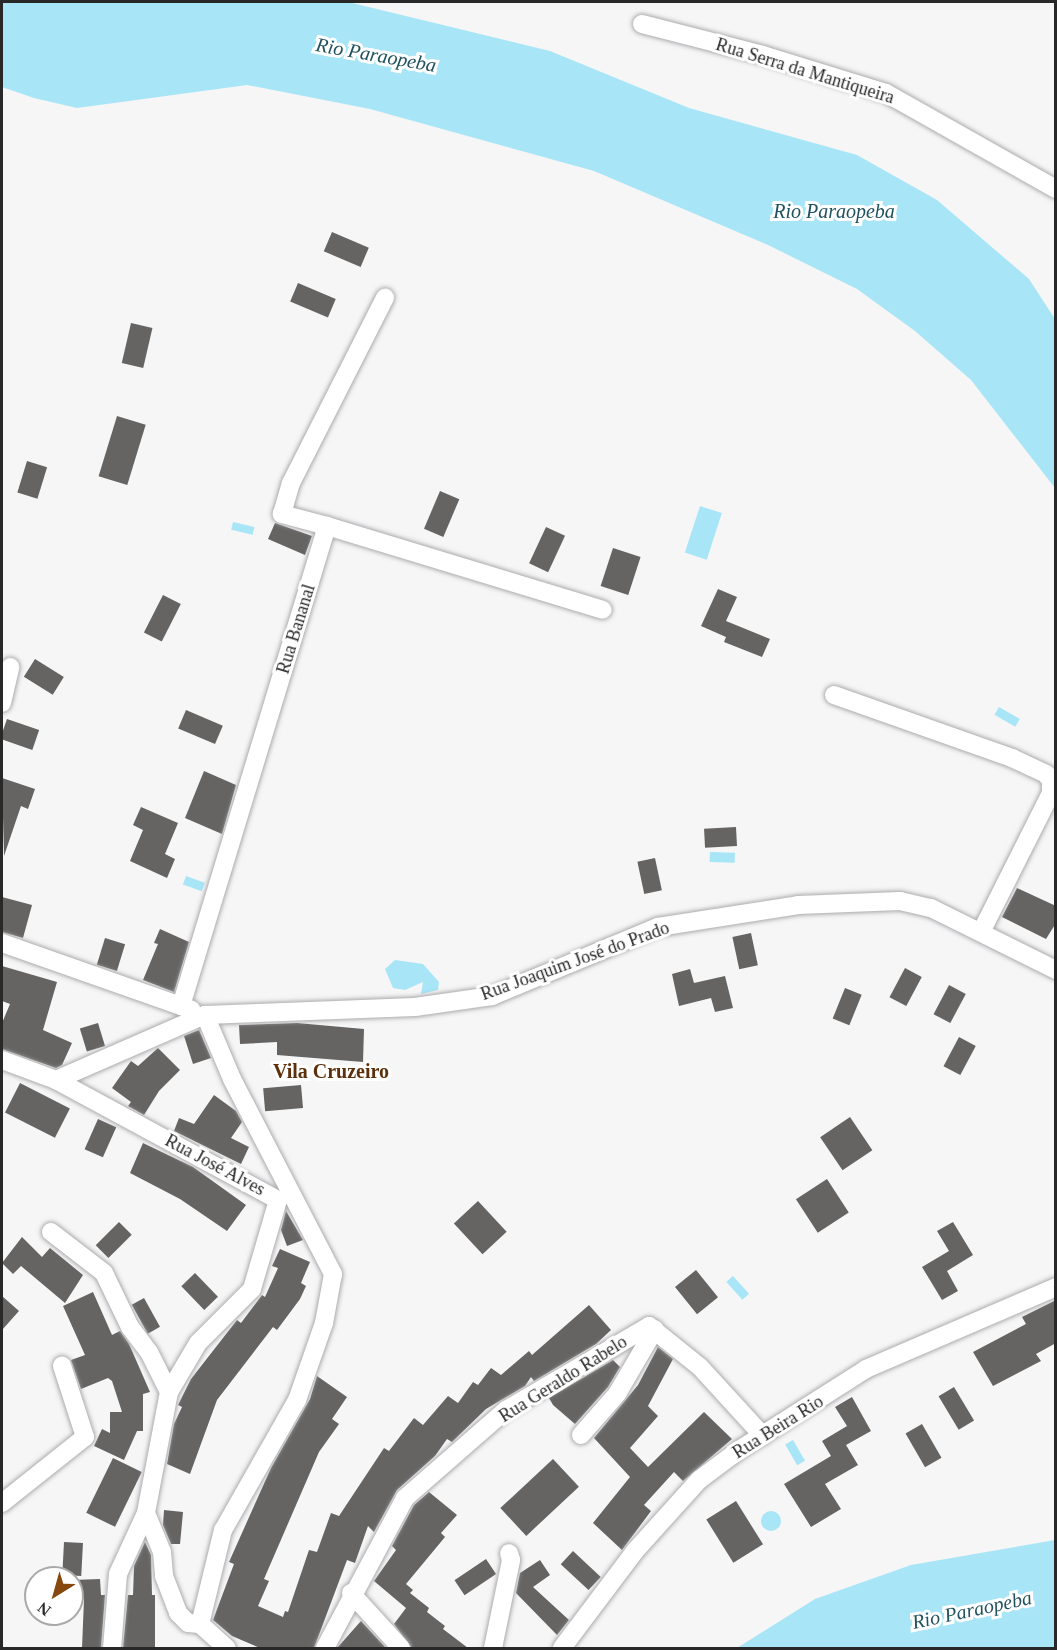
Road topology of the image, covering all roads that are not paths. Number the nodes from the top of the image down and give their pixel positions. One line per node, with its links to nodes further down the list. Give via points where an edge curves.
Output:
1 (642, 24): 2 (street, Rua Serra da Mantiqueira, via 763,55 886,93)
2 (1056, 189)
3 (385, 298): 4 (street, via 291,483 282,514)
4 (327, 526): 5 (street); 12 (street, Rua Bananal)
5 (603, 610)
6 (10, 667): 8 (street)
7 (834, 695): 9 (street, via 1012,758 1046,774 1051,781 1051,793)
8 (2, 703)
9 (982, 930): 11 (street, Rua Joaquim José do Prado); 13 (street, Rua Joaquim José do Prado, via 931,908 900,901 806,904 658,927 492,996 415,1007)
10 (2, 944): 12 (street)
11 (1054, 966)
12 (181, 1006): 13 (street)
13 (205, 1014): 15 (street, Rua Joaquim José do Prado); 16 (street)
14 (2, 1060): 15 (street, Rua José Alves)
15 (56, 1080): 16 (street, Rua José Alves)
16 (287, 1200): 21 (street, Rua José Alves, via 252,1289 198,1343); 28 (street, via 333,1274 324,1323 297,1400 223,1530)
17 (51, 1232): 21 (street, via 104,1273 130,1327 150,1352)
18 (1056, 1287): 23 (street, Rua Beira Rio, via 866,1369)
19 (655, 1329): 22 (street, via 617,1394); 23 (street, via 700,1366); 27 (street, Rua Geraldo Rabelo, via 649,1326 506,1410 405,1498)
20 (62, 1366): 24 (street, via 85,1437)
21 (169, 1392): 25 (street, Rua José Alves)
22 (581, 1435)
23 (763, 1436): 34 (street, Rua Beira Rio, via 699,1480 635,1551)
24 (2, 1503)
25 (146, 1513): 28 (street, via 162,1552 164,1576 178,1613 188,1623); 29 (street, Rua José Alves, via 118,1574)
26 (509, 1553): 33 (street, via 511,1560)
27 (351, 1593): 31 (street, Rua Geraldo Rabelo); 32 (street)
28 (200, 1624): 30 (street)
29 (112, 1648)
30 (227, 1648)
31 (325, 1648)
32 (401, 1648)
33 (493, 1648)
34 (562, 1648)

